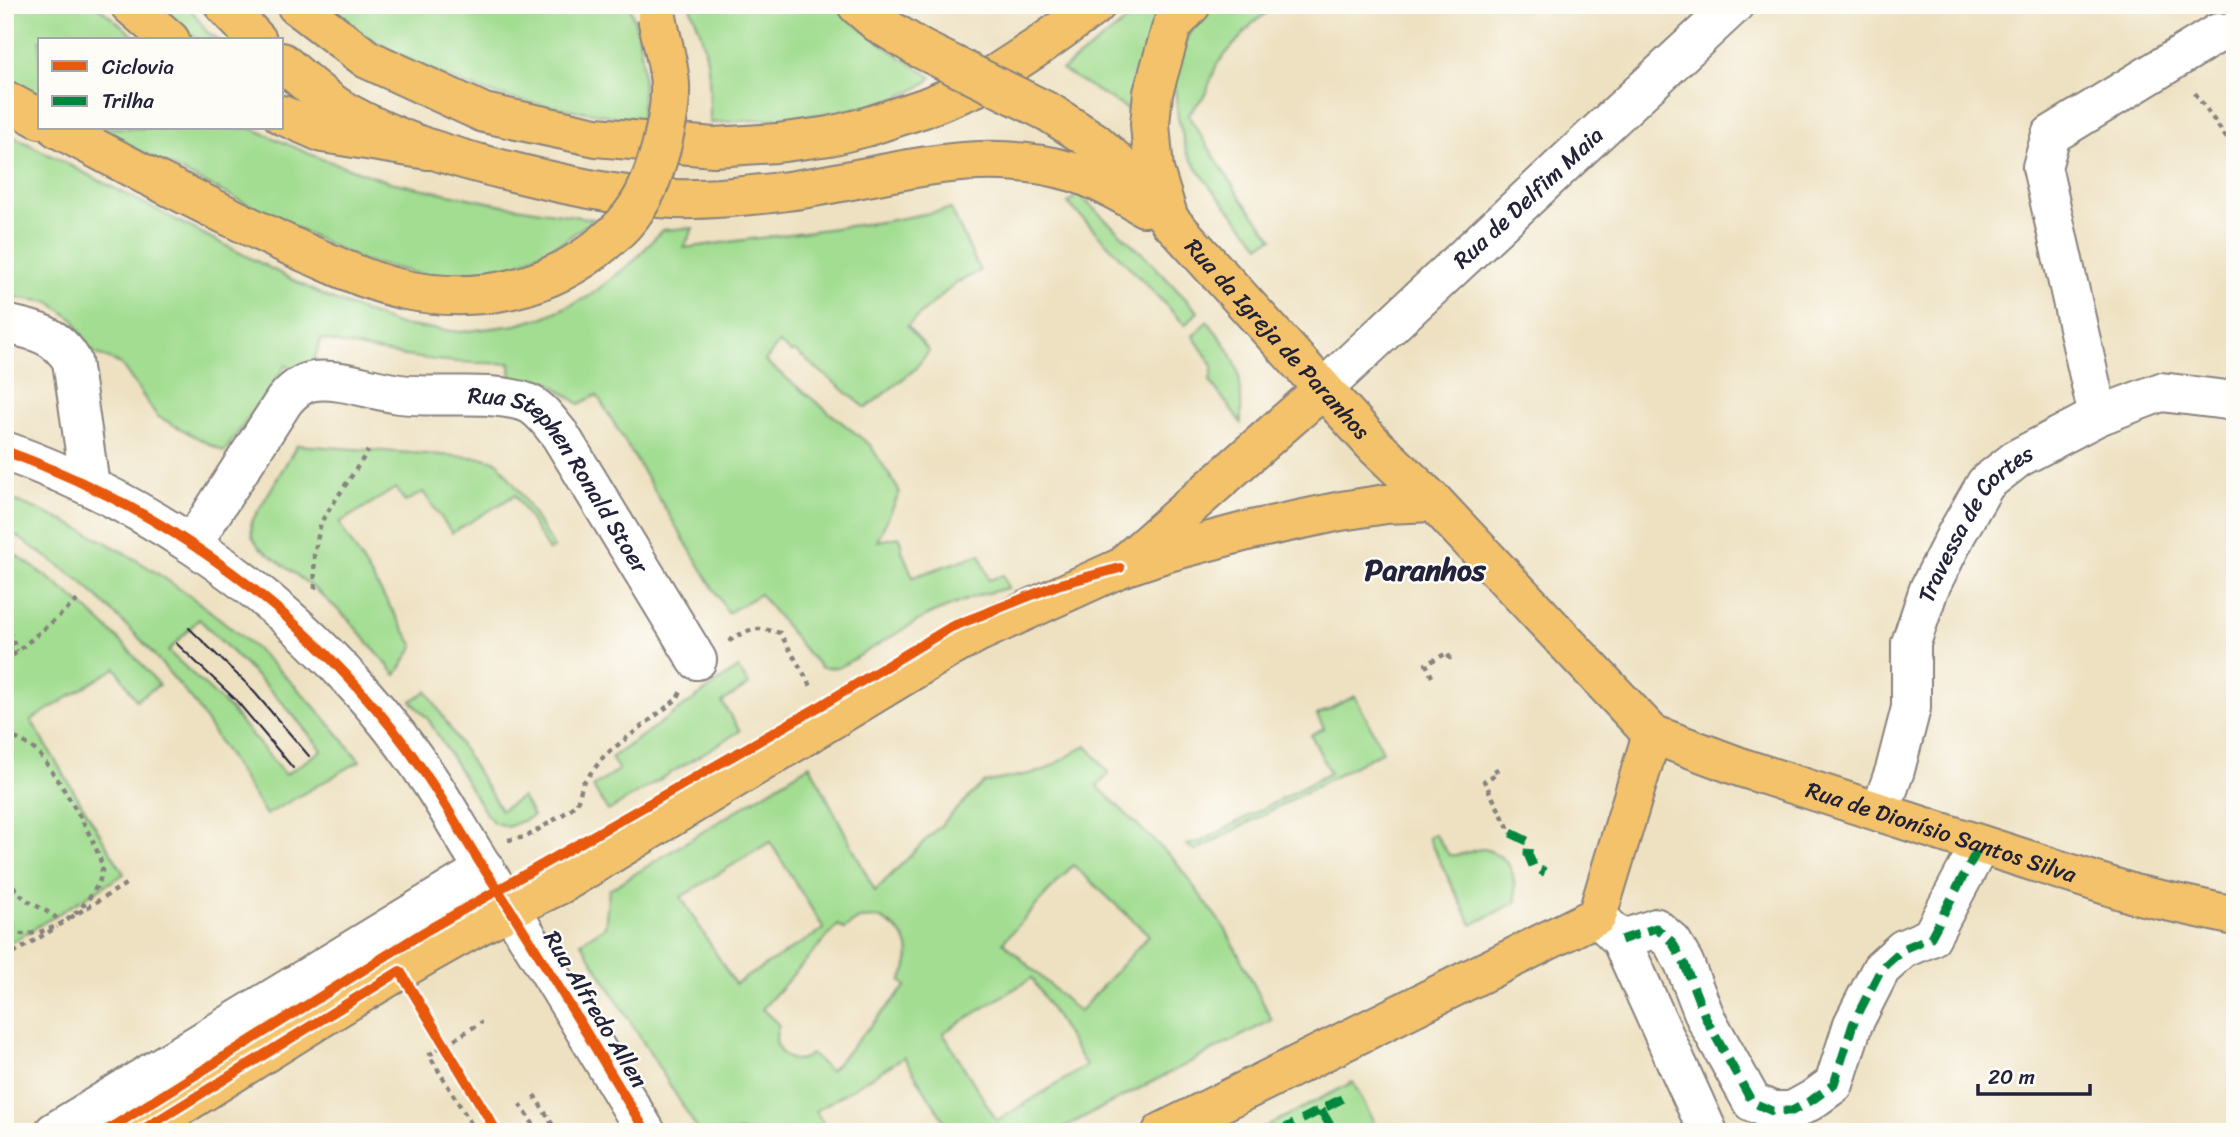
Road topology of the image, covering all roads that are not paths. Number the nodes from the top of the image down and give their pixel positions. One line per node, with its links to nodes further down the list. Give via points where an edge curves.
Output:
1 (130, 5): 10 (main road)
2 (224, 5): 11 (main road)
3 (296, 5): 5 (main road, via 367,59 484,113 596,138 714,147 830,136 924,108 976,87)
4 (857, 5): 18 (main road, Rua da Igreja de Paranhos, bridge, via 919,48 1050,113 1095,142)
5 (1096, 5)
6 (1191, 5): 18 (main road, via 1172,26 1153,93 1150,124 1154,170)
7 (1734, 5): 20 (street, Rua de Delfim Maia)
8 (654, 11): 16 (main road, bridge, via 670,84 668,121 652,179 637,208 594,251 565,270 493,294 454,296 376,282 258,231)
9 (2235, 35): 22 (street, via 2218,33 2051,135 2042,167)
10 (168, 38)
11 (255, 38)
12 (284, 64): 17 (main road, via 343,110)
13 (5, 100): 15 (main road)
14 (284, 116): 17 (main road, via 323,133)
15 (38, 118)
16 (61, 130)
17 (428, 150): 18 (main road, via 582,188 673,199 781,192 944,162 1019,161 1106,184)
18 (1170, 222): 20 (main road, Rua da Igreja de Paranhos)
19 (5, 324): 24 (street, via 52,338 72,361)
20 (1322, 390): 25 (main road, Rua da Igreja de Paranhos); 27 (main road)
21 (2235, 401): 22 (street, Travessa de Cortes, via 2161,392)
22 (2098, 416): 30 (street, Travessa de Cortes, via 2018,458 1986,482 1957,533 1929,589 1911,643 1911,708)
23 (5, 451): 24 (street, Rua Alfredo Allen)
24 (90, 486): 26 (street, Rua Alfredo Allen)
25 (1434, 502): 27 (main road, via 1341,510 1251,530); 29 (main road, Rua da Igreja de Paranhos)
26 (192, 544): 28 (street, Rua Stephen Ronald Stoer, via 284,401 305,383 526,402 560,435); 32 (street, Rua Alfredo Allen, via 328,656)
27 (1120, 568): 33 (main road, via 975,634 561,884)
28 (696, 660)
29 (1652, 734): 30 (main road, Rua de Dionísio Santos Silva); 35 (main road, via 1608,886)
30 (1880, 812): 31 (main road, Rua de Dionísio Santos Silva)
31 (1980, 845): 34 (main road, Rua de Dionísio Santos Silva, via 2134,894); 35 (street, via 1931,937 1903,949 1881,969 1853,1024 1834,1084 1792,1111 1772,1111 1752,1102 1706,1019 1672,942 1656,928)
32 (495, 855): 33 (street, Rua Alfredo Allen); 36 (street)
33 (510, 908): 37 (main road); 38 (street, Rua Alfredo Allen)
34 (2235, 916)
35 (1609, 928): 39 (main road); 40 (street)
36 (54, 1132)
37 (139, 1132)
38 (646, 1132)
39 (1162, 1132)
40 (1709, 1132)

